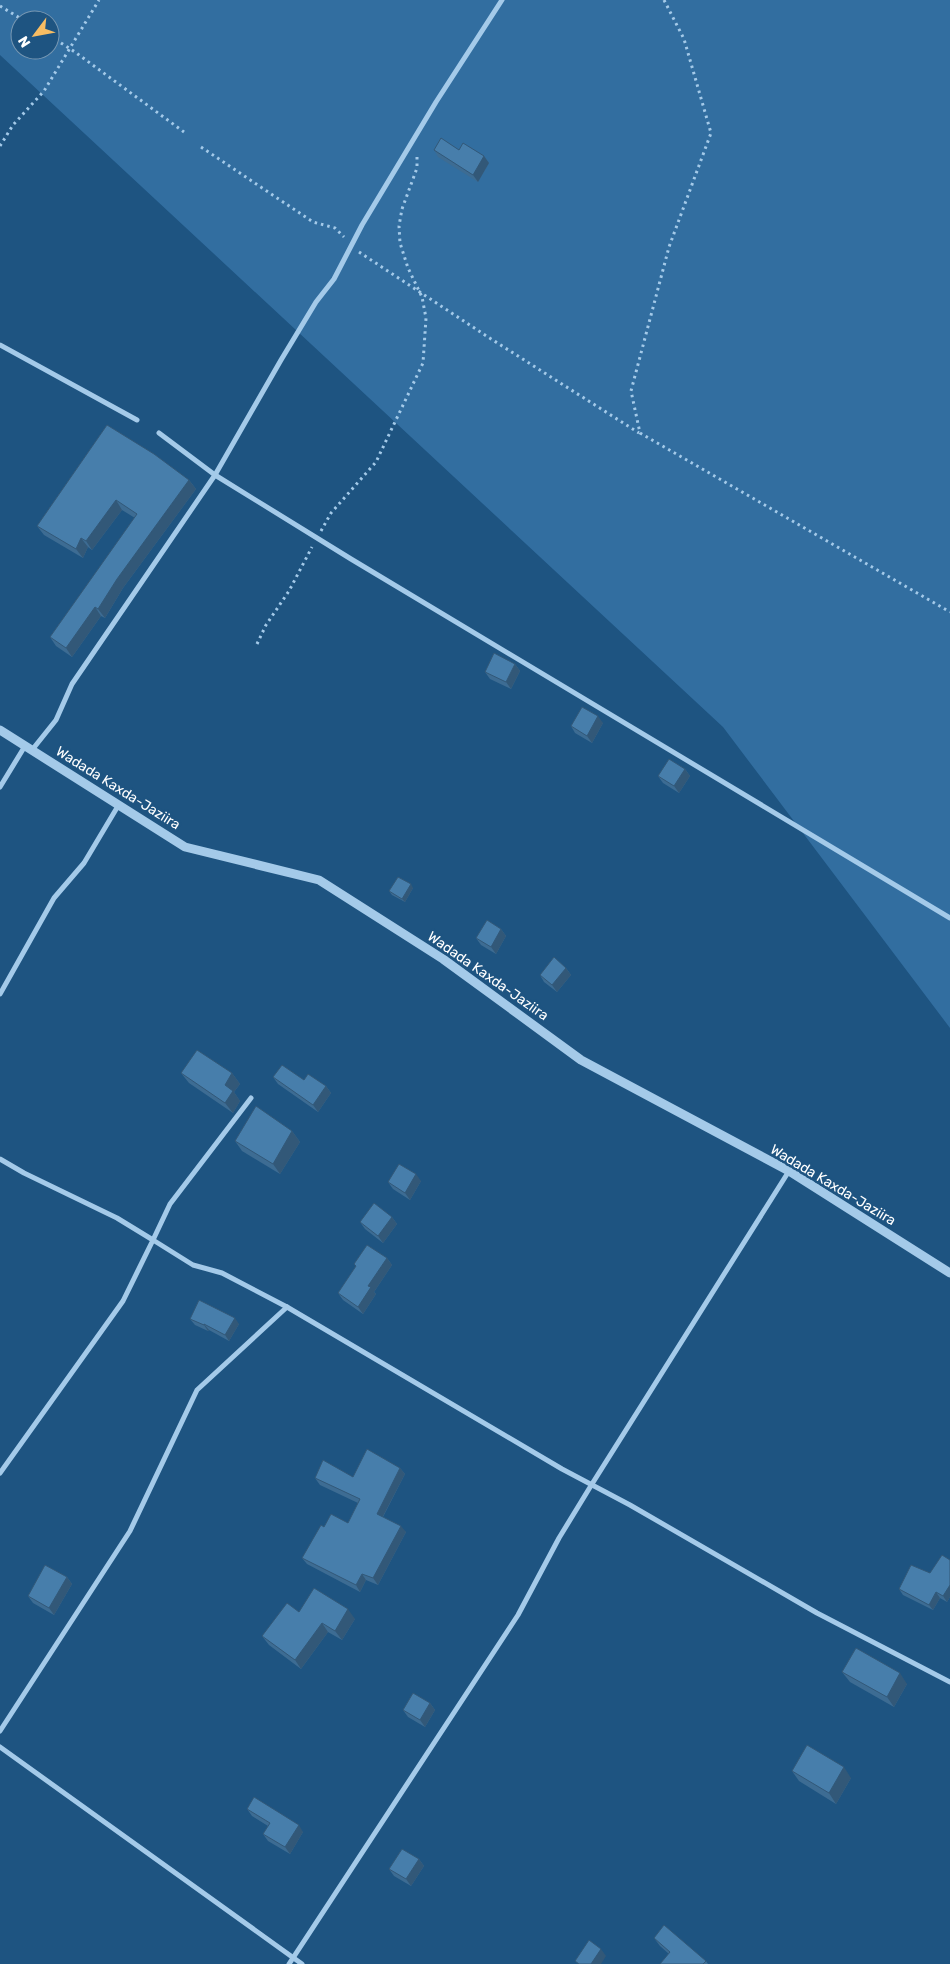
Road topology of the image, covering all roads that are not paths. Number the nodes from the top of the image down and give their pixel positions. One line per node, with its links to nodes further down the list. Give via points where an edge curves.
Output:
1 (502, 0): 5 (street, via 413,140 334,279 316,302)
2 (0, 345): 3 (street)
3 (138, 420)
4 (159, 433): 5 (street)
5 (215, 475): 7 (street, via 72,684 56,720); 10 (street)
6 (0, 730): 7 (street, Wadada Kaxda-Jaziira)
7 (29, 748): 8 (street); 9 (street, Wadada Kaxda-Jaziira)
8 (0, 787)
9 (118, 806): 11 (street, via 84,863 54,898); 14 (street, Wadada Kaxda-Jaziira, via 184,847 319,880 443,959 581,1060)
10 (950, 918)
11 (0, 994)
12 (251, 1098): 15 (street, via 170,1204)
13 (0, 1159): 15 (street, via 117,1218)
14 (789, 1171): 16 (street, Wadada Kaxda-Jaziira); 19 (street)
15 (153, 1240): 17 (street, via 193,1265 222,1273); 18 (street, via 123,1301)
16 (950, 1273)
17 (287, 1307): 19 (street); 21 (street, via 198,1390 130,1531)
18 (0, 1473)
19 (592, 1484): 20 (street, via 817,1613); 23 (street, via 518,1615)
20 (950, 1682)
21 (0, 1730)
22 (0, 1747): 23 (street)
23 (293, 1959): 24 (street); 25 (street)
24 (290, 1964)
25 (302, 1964)

